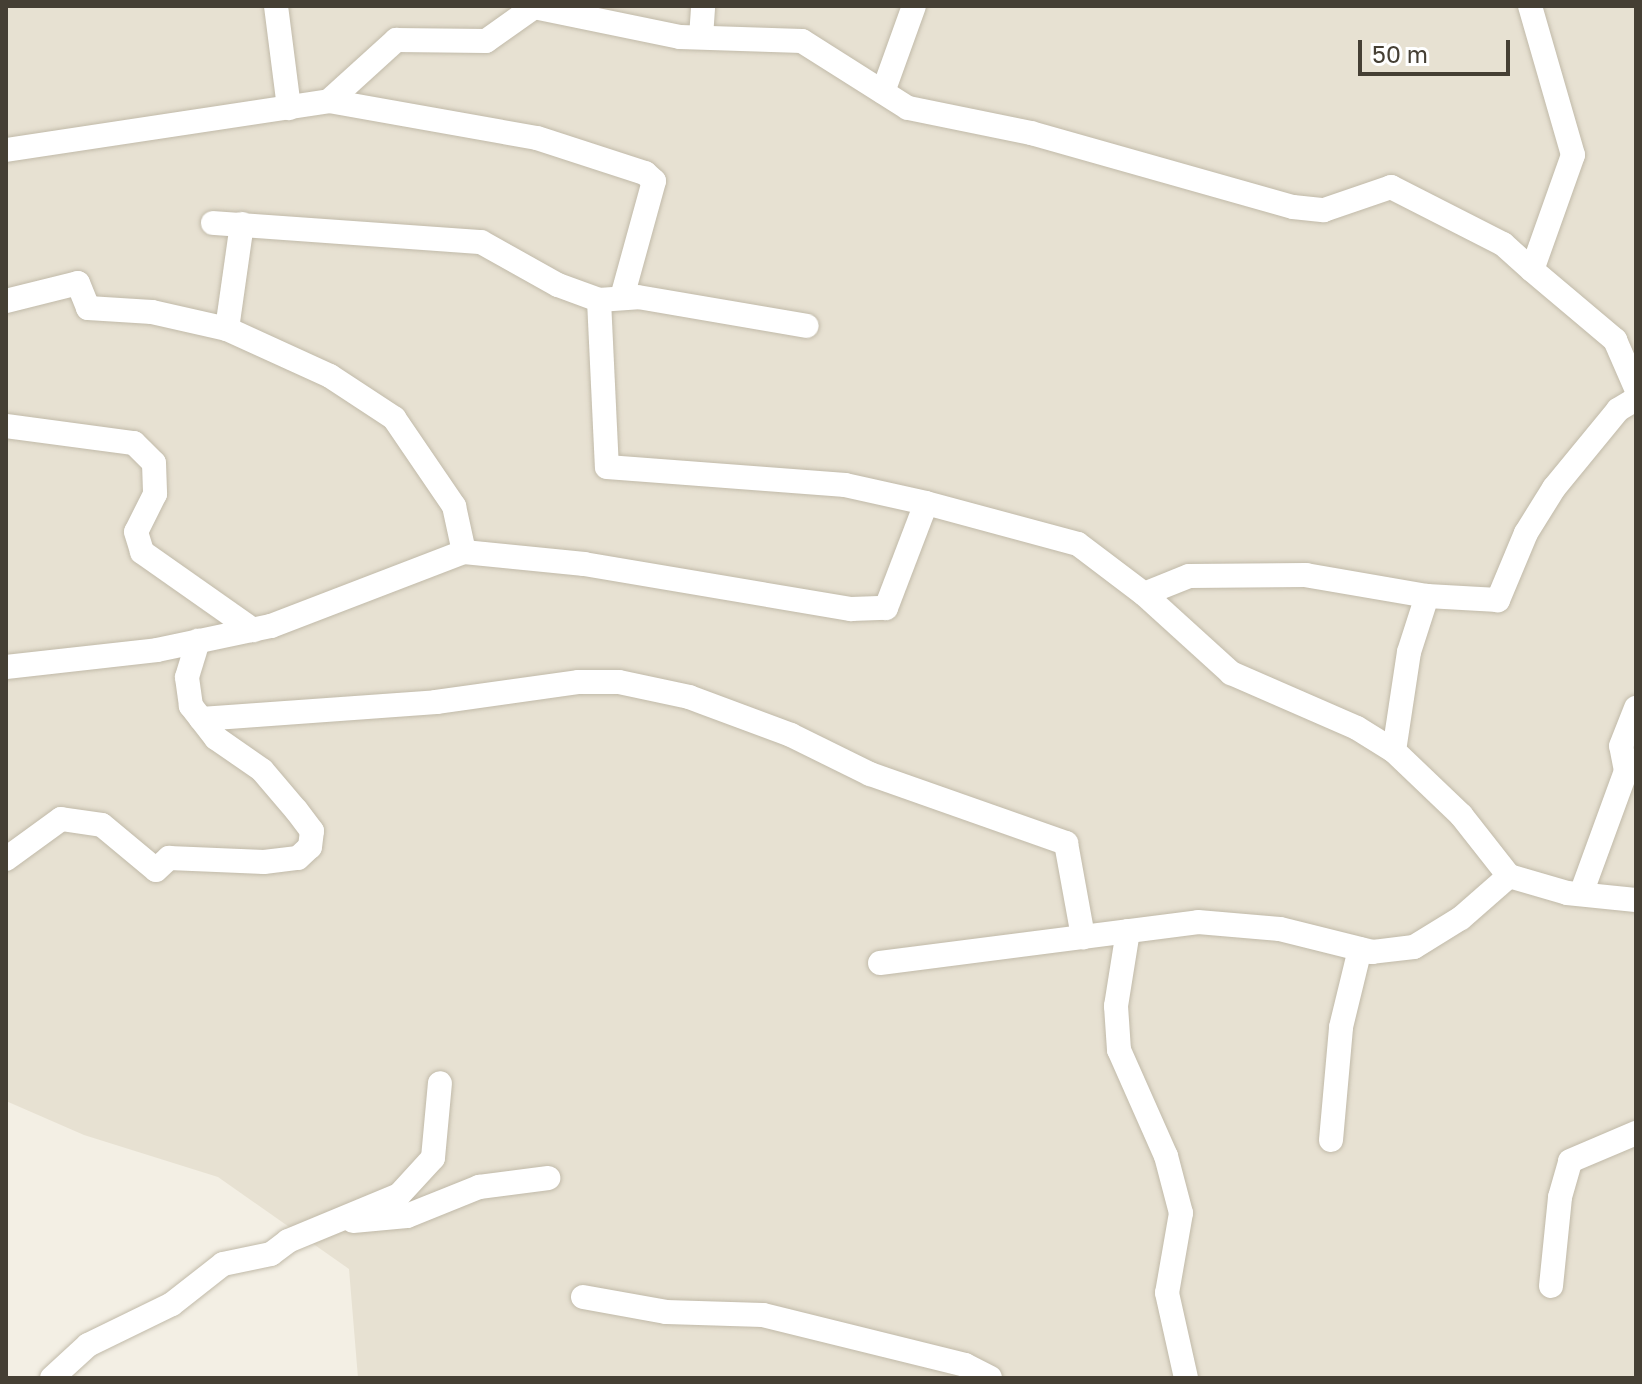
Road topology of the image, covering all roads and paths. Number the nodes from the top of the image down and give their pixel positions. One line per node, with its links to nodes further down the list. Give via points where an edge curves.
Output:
1 (276, 6): 9 (street)
2 (534, 6): 6 (street); 8 (street, via 486,41 396,40)
3 (703, 6): 6 (street)
4 (914, 6): 7 (street)
5 (1530, 6): 13 (street, via 1573,155)
6 (701, 37): 7 (street, via 802,41)
7 (883, 92): 13 (street, via 908,108 1031,133 1293,207 1324,210 1391,187 1503,244)
8 (329, 101): 9 (street); 14 (street, via 537,138 645,173 654,181 649,212)
9 (289, 108): 10 (street)
10 (6, 150)
11 (213, 223): 12 (street)
12 (242, 224): 14 (street, via 481,242 558,285); 17 (street)
13 (1532, 270): 18 (street, via 1615,340)
14 (611, 299): 16 (street); 21 (street, via 607,467 845,485)
15 (6, 301): 17 (street, via 78,283 88,308 152,312)
16 (807, 326)
17 (227, 329): 22 (street, via 330,376 394,418 454,506)
18 (1636, 388)
19 (1636, 399): 24 (street, via 1618,410 1554,488 1526,533 1498,600)
20 (6, 426): 25 (street, via 134,443 154,463 155,494 136,532 142,552)
21 (926, 503): 22 (street, via 886,608 851,609 584,564); 23 (street, via 1078,544)
22 (464, 552): 25 (street)
23 (1144, 594): 24 (street, via 1189,576 1306,575); 30 (street, via 1231,673 1357,728)
24 (1427, 596): 30 (street, via 1409,652)
25 (253, 630): 26 (street)
26 (198, 641): 27 (street); 29 (street, via 187,677 191,706)
27 (6, 667)
28 (1636, 708): 33 (street, via 1621,746 1626,771)
29 (201, 719): 31 (street, via 216,738 262,770 312,831 310,847 298,858 264,862 190,855 169,858 156,870 131,844 84,819 53,823); 36 (street, via 436,702 578,682 619,682 689,697 755,719 870,774 1066,843)
30 (1394, 751): 32 (street, via 1461,815)
31 (6, 859)
32 (1509, 876): 33 (street); 37 (street, via 1461,918 1414,947)
33 (1581, 894): 34 (street)
34 (1636, 900)
35 (1128, 931): 36 (street); 37 (street, via 1198,922 1280,929); 48 (street, via 1116,1006 1119,1050 1166,1156 1181,1213 1167,1293)
36 (1083, 937): 38 (street)
37 (1360, 949): 41 (street, via 1341,1027)
38 (880, 963)
39 (440, 1083): 43 (street, via 433,1158 420,1177 399,1195)
40 (1636, 1133): 44 (street, via 1570,1161 1560,1197)
41 (1331, 1140)
42 (548, 1178): 43 (street, via 479,1187 407,1216)
43 (342, 1219): 46 (street, via 288,1241 271,1254 223,1264 172,1304 88,1345 61,1364)
44 (1551, 1286)
45 (583, 1297): 47 (street, via 666,1312 763,1315 951,1361)
46 (52, 1378)
47 (990, 1378)
48 (1186, 1378)

